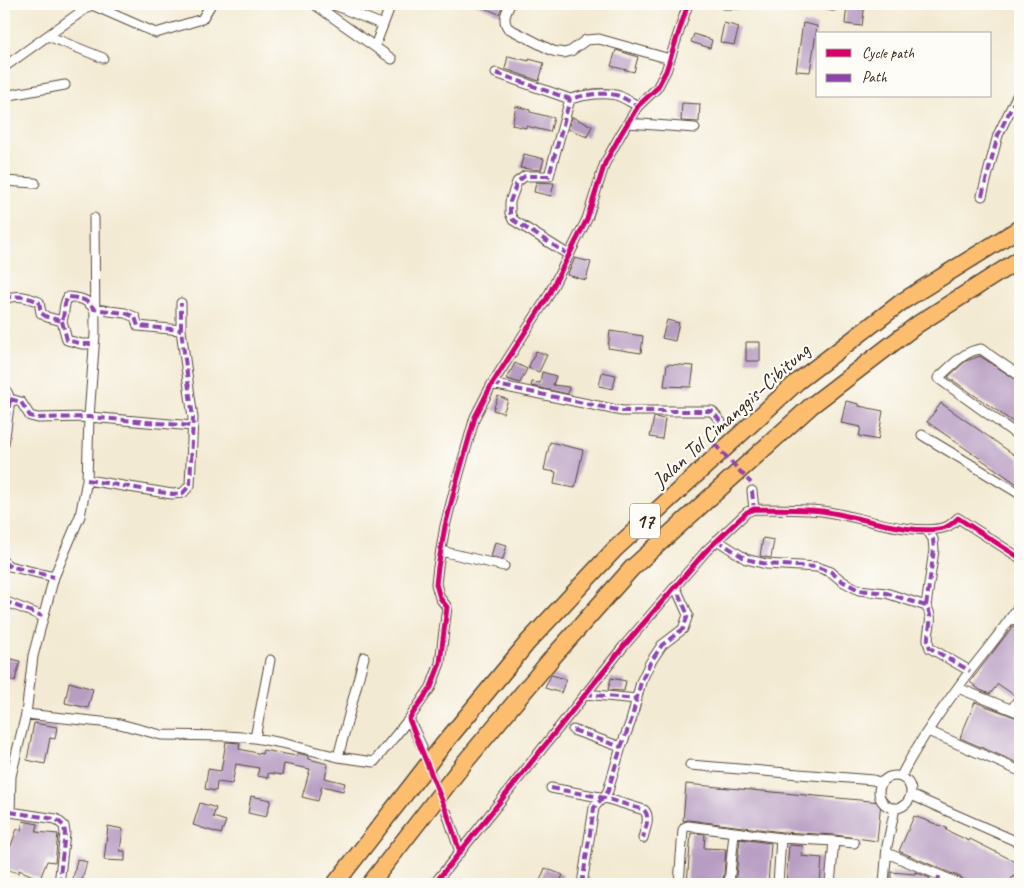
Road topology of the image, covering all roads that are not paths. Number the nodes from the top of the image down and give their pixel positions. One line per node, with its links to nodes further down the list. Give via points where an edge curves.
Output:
1 (92, 4): 2 (street, via 156,33 202,19 210,6); 13 (street)
2 (204, 4)
3 (314, 4): 14 (street)
4 (332, 4): 12 (street)
5 (391, 4): 12 (street)
6 (510, 4): 17 (street, via 505,16 508,28 553,51 564,53 586,40 599,39)
7 (688, 4): 17 (street)
8 (724, 4): 9 (street)
9 (739, 4)
10 (823, 4): 11 (street)
11 (833, 6)
12 (383, 25): 14 (street)
13 (48, 36): 15 (street); 18 (street)
14 (375, 46): 16 (street)
15 (103, 58)
16 (392, 59)
17 (670, 59): 24 (street, via 657,88)
18 (4, 67)
19 (496, 73): 23 (street)
20 (66, 85): 22 (street)
21 (1020, 90): 29 (street, via 998,135)
22 (4, 96)
23 (570, 99): 24 (street, via 618,95); 32 (street, via 549,176 525,176 517,182 510,202 514,220)
24 (638, 106): 25 (street)
25 (628, 123): 26 (street); 32 (street, via 605,163 587,219)
26 (695, 128)
27 (4, 181): 28 (street)
28 (35, 183)
29 (982, 196)
30 (94, 218): 36 (street)
31 (1020, 228): 104 (highway, Jalan Tol Cimanggis–Cibitung / 17, via 903,301 797,382 615,549 528,642)
32 (569, 255): 41 (street, via 547,298)
33 (1020, 259): 105 (highway, 17, via 918,324 811,406 632,568 465,762)
34 (4, 299): 37 (street, via 27,297 39,302 41,313 47,318)
35 (181, 303): 38 (street)
36 (94, 309): 37 (street, via 89,302 68,297); 38 (street, via 126,313 135,317 138,326); 39 (street)
37 (62, 321): 39 (street, via 67,340)
38 (181, 330): 46 (street)
39 (94, 344): 44 (street)
40 (1020, 376): 48 (street, via 981,349 963,356 938,378)
41 (492, 384): 45 (street, via 622,411 712,411); 56 (street, via 475,417)
42 (4, 390): 43 (street)
43 (10, 399): 44 (street, via 21,402 30,416 38,418); 49 (street)
44 (89, 417): 46 (street); 50 (street)
45 (721, 422)
46 (192, 426): 50 (street, via 190,485 183,493)
47 (922, 435): 52 (street)
48 (1020, 437)
49 (4, 444)
50 (87, 480): 60 (street, via 80,516)
51 (752, 491): 53 (street)
52 (1020, 494)
53 (754, 509): 54 (street, via 826,512); 55 (street)
54 (927, 530): 57 (street, via 945,527 958,518); 64 (street, via 933,539 934,550)
55 (717, 540): 61 (street); 64 (street, via 746,559 766,564 817,567 860,590 886,593)
56 (441, 551): 59 (street); 77 (street, via 436,584 447,607 440,663 431,686)
57 (1020, 558)
58 (4, 562): 60 (street)
59 (504, 566)
60 (54, 577): 65 (street)
61 (675, 586): 72 (street); 74 (street, via 688,615 683,629 662,645 650,662)
62 (4, 601): 65 (street)
63 (1020, 604): 66 (street)
64 (926, 606): 70 (street, via 932,617 928,636 930,648)
65 (42, 616): 76 (street)
66 (1012, 617): 67 (street); 70 (street)
67 (1020, 623)
68 (364, 657): 83 (street)
69 (270, 660): 80 (street)
70 (970, 671): 71 (street)
71 (958, 688): 75 (street); 79 (street)
72 (585, 694): 74 (street); 100 (street)
73 (1020, 697): 75 (street)
74 (637, 699): 81 (street)
75 (1016, 711)
76 (26, 714): 80 (street, via 120,724 161,735); 92 (street, via 11,776)
77 (410, 719): 82 (street); 83 (street, via 374,762)
78 (573, 730): 81 (street)
79 (928, 731): 85 (street); 86 (street)
80 (255, 738): 83 (street)
81 (621, 747): 90 (street)
82 (422, 748)
83 (338, 757)
84 (690, 765): 87 (street)
85 (1020, 771)
86 (901, 776): 87 (street, via 890,776); 89 (street, via 909,784)
87 (881, 783): 91 (street, via 879,794 884,804)
88 (551, 788): 90 (street)
89 (911, 795): 91 (street, via 905,804); 98 (street)
90 (605, 798): 95 (street, via 647,813); 107 (street, via 594,808)
91 (895, 808): 101 (street)
92 (7, 812): 103 (street, via 56,820 64,826)
93 (447, 813): 100 (street)
94 (734, 833): 96 (street); 108 (street, via 684,827); 109 (street)
95 (643, 838)
96 (781, 838): 97 (street); 110 (street)
97 (834, 841): 99 (street); 111 (street)
98 (1020, 842)
99 (854, 843)
100 (460, 852): 106 (street)
101 (887, 853): 102 (street); 112 (street)
102 (938, 880): 113 (street)
103 (60, 884)
104 (335, 884)
105 (370, 884)
106 (434, 884)
107 (582, 884)
108 (679, 884)
109 (729, 884)
110 (778, 884)
111 (830, 884)
112 (884, 884)
113 (960, 884)

